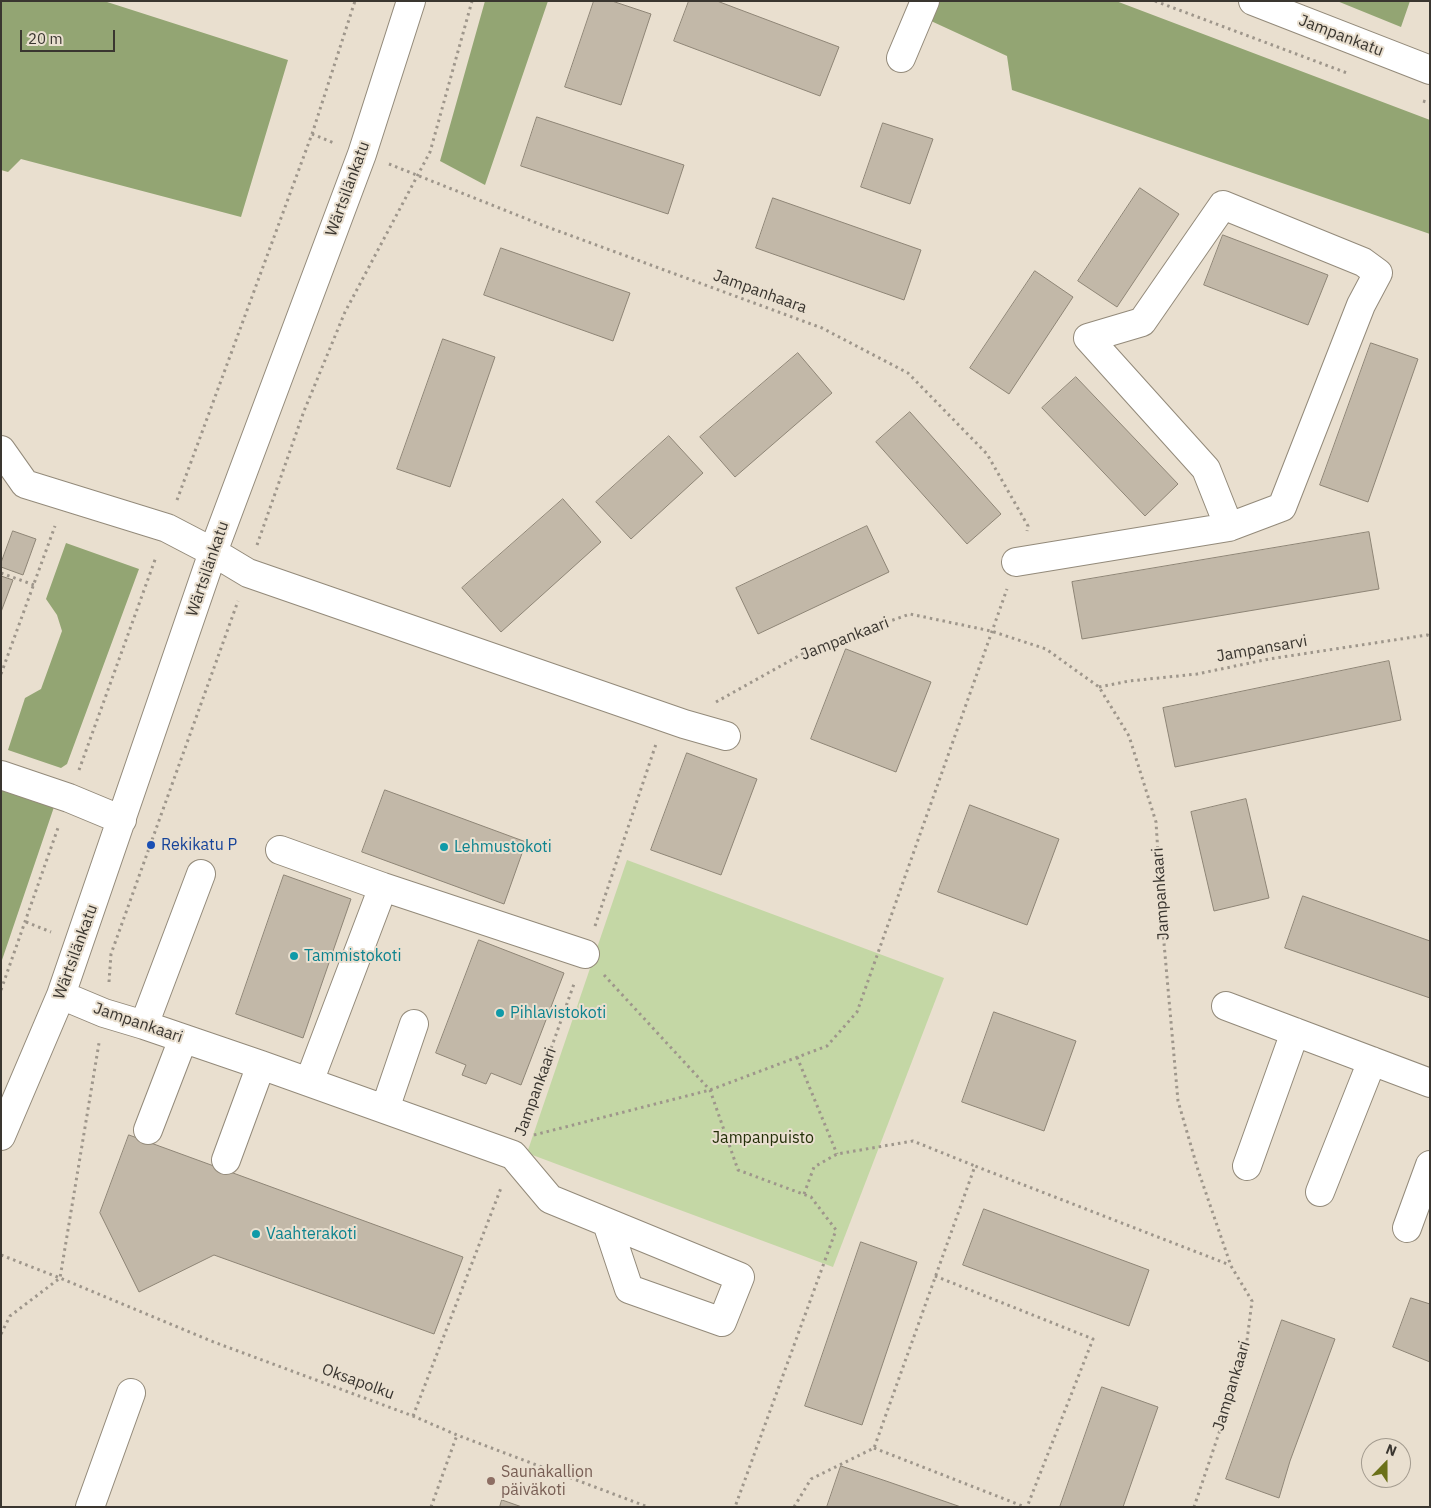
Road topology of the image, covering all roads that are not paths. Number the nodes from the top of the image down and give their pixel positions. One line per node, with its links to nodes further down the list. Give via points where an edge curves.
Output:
1 (411, 1): 8 (street, Wärtsilänkatu, via 362,154)
2 (925, 1): 4 (street)
3 (1253, 1): 5 (street, Jampankatu)
4 (901, 58)
5 (1430, 70)
6 (1, 450): 8 (street, via 25,484 167,528)
7 (1229, 527): 7 (street, via 1206,469 1088,338 1142,322 1223,204 1363,262 1378,273 1361,305 1282,507); 9 (street)
8 (213, 552): 10 (street, via 248,574); 12 (street, Wärtsilänkatu)
9 (1016, 562)
10 (726, 736)
11 (1, 775): 12 (street)
12 (122, 820): 17 (street, Wärtsilänkatu)
13 (280, 850): 15 (street)
14 (201, 874): 20 (street)
15 (383, 887): 16 (street); 25 (street)
16 (585, 954)
17 (61, 996): 20 (street, Jampankaari); 29 (street, Wärtsilänkatu)
18 (1226, 1006): 21 (street)
19 (414, 1024): 27 (street)
20 (144, 1025): 22 (street, Jampankaari)
21 (1295, 1032): 23 (street); 32 (street)
22 (183, 1039): 24 (street, Jampankaari); 28 (street)
23 (1372, 1061): 26 (street); 33 (street)
24 (261, 1066): 25 (street, Jampankaari); 30 (street)
25 (309, 1082): 27 (street, Jampankaari)
26 (1430, 1083)
27 (385, 1109): 34 (street, Jampankaari, via 516,1147 550,1199)
28 (148, 1130)
29 (1, 1136)
30 (226, 1160)
31 (1430, 1165): 35 (street)
32 (1248, 1166)
33 (1320, 1192)
34 (607, 1223): 34 (street, via 740,1277 722,1322 629,1289)
35 (1407, 1228)
36 (131, 1393): 37 (street)
37 (90, 1507)

